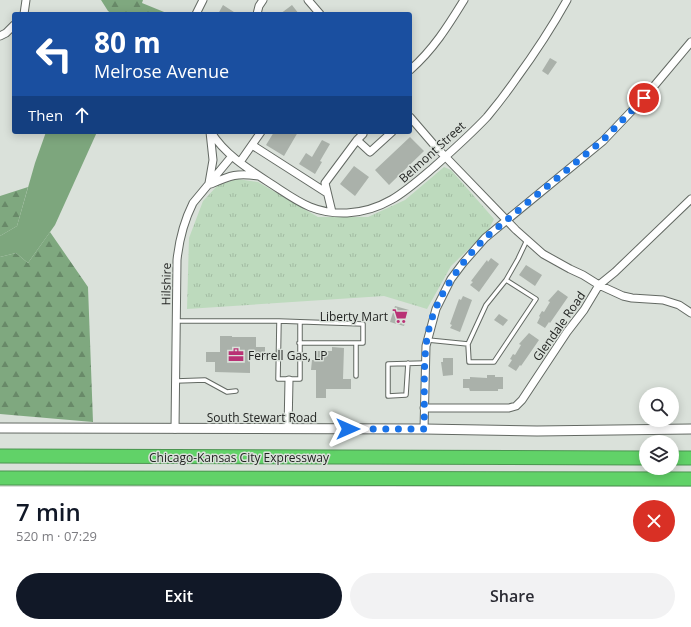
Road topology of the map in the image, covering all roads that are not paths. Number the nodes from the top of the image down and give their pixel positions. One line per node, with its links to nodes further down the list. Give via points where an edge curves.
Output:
1 (26, 0): 7 (street)
2 (203, 0): 8 (street)
3 (263, 0): 9 (street)
4 (308, 0): 10 (street)
5 (464, 0): 14 (street, via 432,49)
6 (567, 0): 24 (street, Belmont Street, via 531,59 505,94 487,117)
7 (24, 12)
8 (197, 12)
9 (258, 12)
10 (318, 12)
11 (12, 27): 12 (street)
12 (0, 36)
13 (691, 42): 31 (street, via 644,98 603,140)
14 (412, 68)
15 (412, 119): 24 (street)
16 (210, 134): 27 (street, via 213,160)
17 (212, 134): 23 (street, Belmont Street)
18 (260, 134): 22 (street)
19 (363, 134): 21 (street)
20 (390, 134): 21 (street, via 370,152)
21 (357, 140): 28 (street, via 325,183)
22 (252, 145): 25 (street); 28 (street)
23 (232, 156): 25 (street, Belmont Street); 27 (street, Hilshire)
24 (445, 157): 30 (street, Belmont Street, via 408,190 389,202 358,212); 31 (street)
25 (240, 162): 26 (street, Belmont Street)
26 (260, 176): 27 (street, Belmont Street, via 234,175); 30 (street, Belmont Street, via 304,206)
27 (209, 185): 36 (street, Hilshire, via 193,203 181,234 177,260)
28 (327, 193): 30 (street)
29 (691, 199): 34 (street, Glendale Road, via 616,272)
30 (332, 212)
31 (507, 220): 32 (street); 39 (street, via 471,252 451,279 436,309)
32 (527, 240): 33 (lane); 34 (street, via 552,260)
33 (506, 280): 42 (lane, via 486,305); 42 (lane, via 536,299 494,362 469,362)
34 (599, 285): 35 (street, via 623,296 672,302); 49 (street, Glendale Road, via 516,406)
35 (691, 313)
36 (176, 321): 37 (lane); 47 (street, Hilshire)
37 (279, 321): 38 (lane); 46 (lane, via 278,379)
38 (300, 322): 40 (lane); 41 (lane, via 363,324 363,343)
39 (427, 339): 42 (lane); 44 (street)
40 (299, 343): 41 (lane); 46 (lane, via 300,379)
41 (356, 344): 45 (lane)
42 (468, 344)
43 (408, 363): 43 (lane, via 388,364 388,396 406,395); 44 (lane)
44 (425, 363): 49 (street)
45 (356, 376)
46 (289, 380): 52 (street)
47 (176, 381): 48 (lane, via 205,380 227,392); 51 (street, Hilshire)
48 (236, 391)
49 (424, 408): 53 (street)
50 (0, 428): 51 (street, South Stewart Road)
51 (175, 429): 52 (street, South Stewart Road)
52 (288, 429): 53 (street, South Stewart Road)
53 (424, 429): 54 (street, South Stewart Road)
54 (691, 429)
55 (0, 456): 56 (highway, Chicago-Kansas City Expressway)
56 (639, 458)
57 (679, 458): 58 (highway)
58 (691, 458)
59 (0, 478): 60 (highway, Chicago-Kansas City Expressway)
60 (691, 479)

